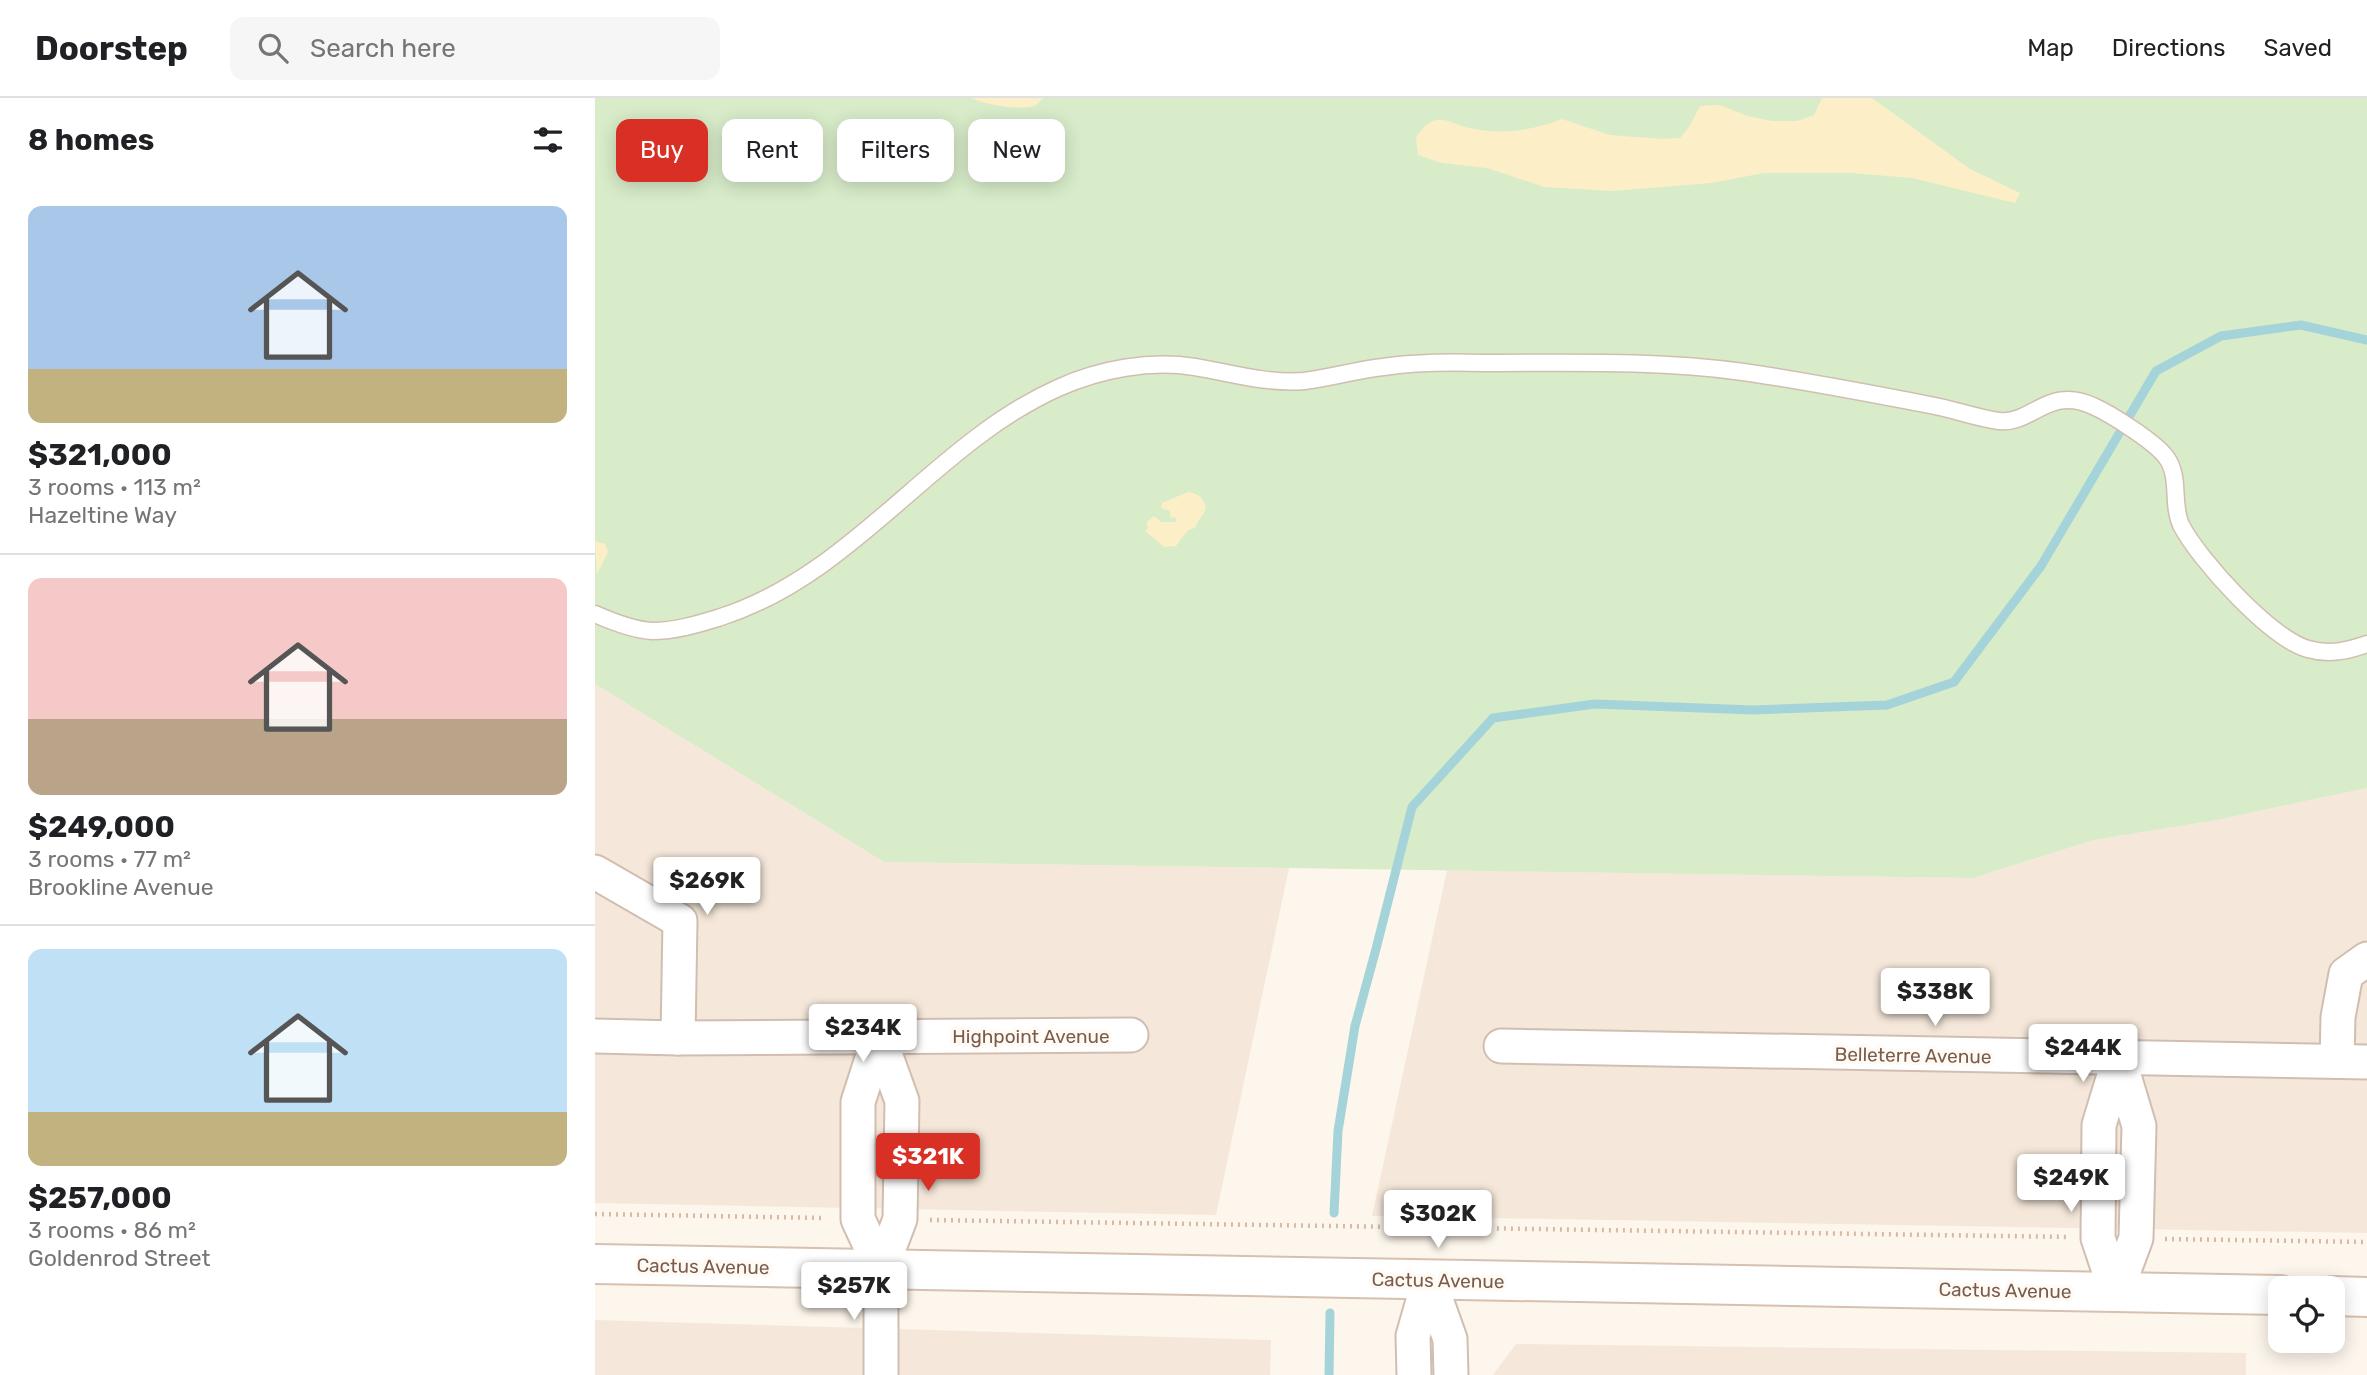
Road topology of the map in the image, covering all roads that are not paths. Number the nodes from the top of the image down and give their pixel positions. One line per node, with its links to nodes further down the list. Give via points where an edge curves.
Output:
1 (595, 614): 2 (lane, via 656,631 685,628 744,609 835,556 1015,409 1064,385 1112,370 1154,363 1266,381 1304,381 1428,362 1665,365 1741,372 1937,406 2004,423 2055,401 2088,403 2170,462 2183,528 2256,614 2280,634 2311,650 2345,652)
2 (2367, 644)
3 (595, 872): 8 (street, via 680,921)
4 (2367, 959): 11 (street, via 2346,974 2338,1017)
5 (1131, 1035): 7 (street, Highpoint Avenue)
6 (595, 1037): 8 (street, Highpoint Avenue)
7 (879, 1037): 8 (street, Highpoint Avenue); 13 (street, via 902,1101 901,1219); 13 (street, via 858,1102 858,1219)
8 (678, 1038)
9 (1501, 1046): 10 (street, Belleterre Avenue)
10 (2119, 1059): 11 (street, Belleterre Avenue); 15 (street, via 2099,1125 2098,1238); 15 (street, via 2139,1126 2136,1238)
11 (2352, 1061)
12 (595, 1264): 13 (main road, Cactus Avenue)
13 (881, 1269): 14 (main road, Cactus Avenue); 19 (street)
14 (1429, 1279): 15 (main road, Cactus Avenue); 20 (street, via 1413,1336); 21 (street, via 1450,1339)
15 (2116, 1292): 16 (main road, Cactus Avenue)
16 (2268, 1295)
17 (2345, 1296): 18 (main road)
18 (2367, 1297)
19 (881, 1375)
20 (1414, 1375)
21 (1451, 1375)

